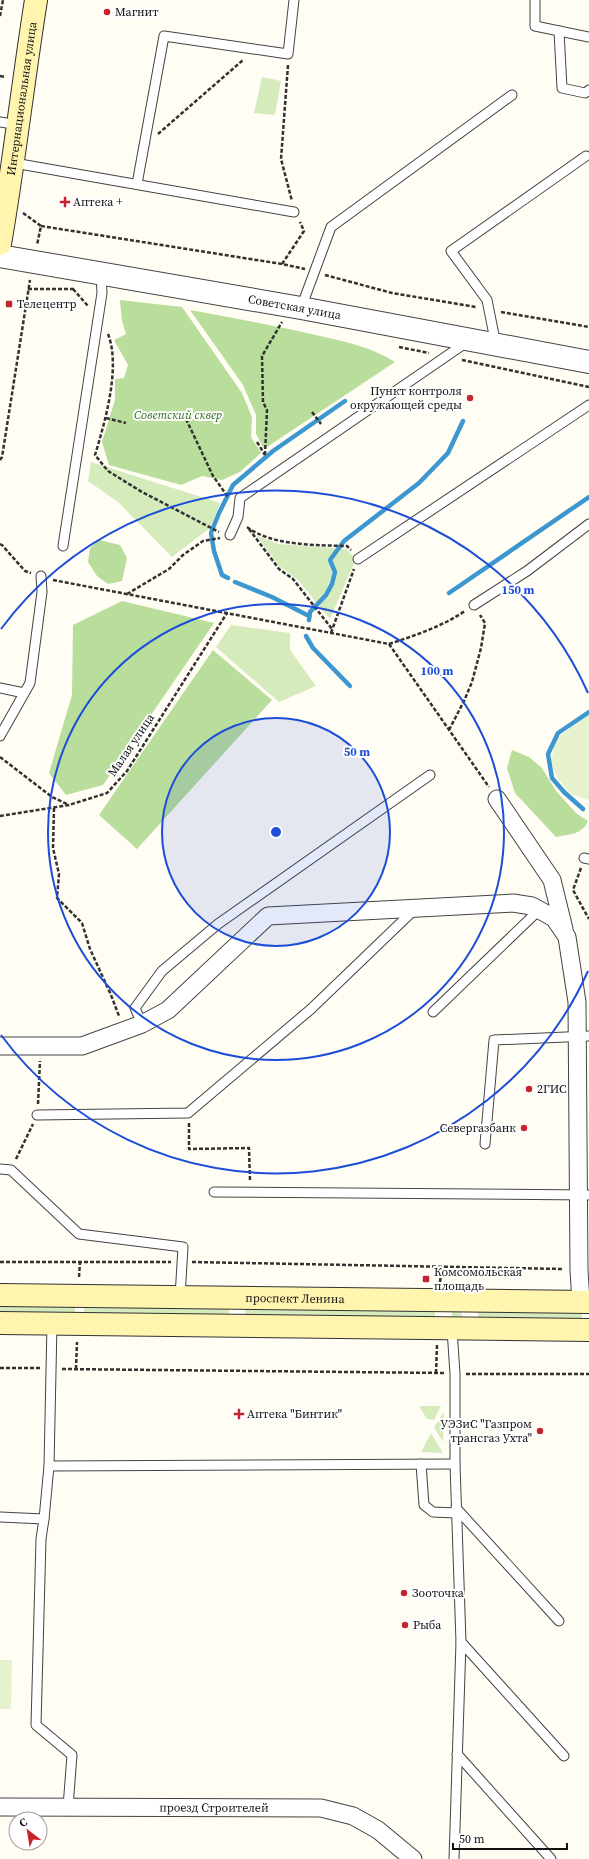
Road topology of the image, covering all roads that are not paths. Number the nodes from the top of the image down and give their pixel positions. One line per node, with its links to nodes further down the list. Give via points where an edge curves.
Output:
1 (36, 0): 8 (main road, Интернациональная улица)
2 (294, 0): 11 (lane, via 288,54 164,36)
3 (535, 0): 4 (lane, via 535,26)
4 (559, 31): 5 (lane); 6 (lane, via 562,88 585,93)
5 (589, 37)
6 (589, 90)
7 (512, 95): 16 (lane, via 330,227 314,272)
8 (9, 124): 10 (main road, Интернациональная улица)
9 (586, 156): 18 (lane, via 452,251 487,300)
10 (14, 163): 11 (lane); 13 (main road, Интернациональная улица)
11 (137, 184): 12 (lane)
12 (294, 212)
13 (0, 244)
14 (0, 256): 15 (street, Советская улица, via 34,262)
15 (102, 283): 16 (street, Советская улица); 23 (lane)
16 (289, 317): 17 (street, Советская улица)
17 (470, 340): 18 (street, Советская улица); 22 (lane, via 240,498 238,517)
18 (496, 345): 19 (street, Советская улица)
19 (589, 362)
20 (589, 405): 24 (lane)
21 (589, 524): 26 (lane)
22 (230, 535)
23 (63, 546)
24 (358, 559)
25 (41, 576): 28 (lane, via 42,592 30,683)
26 (474, 605)
27 (0, 688): 28 (lane)
28 (24, 693): 29 (lane)
29 (0, 736)
30 (430, 776): 36 (lane, via 218,924 179,955 162,971 135,1008)
31 (497, 799): 34 (street, via 552,880)
32 (416, 908): 33 (street, via 513,903); 36 (street, via 268,916 168,1010); 39 (lane, via 311,1009 188,1113)
33 (540, 910): 34 (street, via 554,918); 35 (lane)
34 (566, 937): 37 (street)
35 (433, 1012)
36 (142, 1024): 38 (street, via 82,1046)
37 (583, 1036): 40 (lane, via 494,1040); 43 (street)
38 (0, 1046)
39 (37, 1115)
40 (485, 1144)
41 (0, 1170): 45 (lane, via 11,1170 79,1234 183,1246)
42 (214, 1192): 43 (lane, via 469,1192)
43 (584, 1195): 46 (street, via 579,1270)
44 (0, 1295): 45 (main road, проспект Ленина)
45 (180, 1297): 46 (main road, проспект Ленина)
46 (585, 1302)
47 (0, 1323): 48 (main road)
48 (52, 1324): 49 (main road); 53 (lane)
49 (452, 1328): 50 (main road); 52 (lane)
50 (589, 1330)
51 (421, 1464): 52 (lane); 53 (lane); 54 (lane, via 424,1506 433,1512)
52 (455, 1464): 54 (lane)
53 (49, 1466): 56 (lane)
54 (456, 1510): 57 (lane); 58 (lane)
55 (0, 1517): 56 (lane)
56 (44, 1519): 62 (lane, via 41,1539 36,1725 72,1755)
57 (559, 1621)
58 (460, 1642): 59 (lane); 60 (lane)
59 (457, 1754): 64 (lane); 65 (lane)
60 (564, 1756)
61 (0, 1807): 62 (street, проезд Строителей)
62 (68, 1807): 63 (street, проезд Строителей, via 320,1808 353,1816 378,1830)
63 (413, 1859)
64 (454, 1859)
65 (551, 1859)

